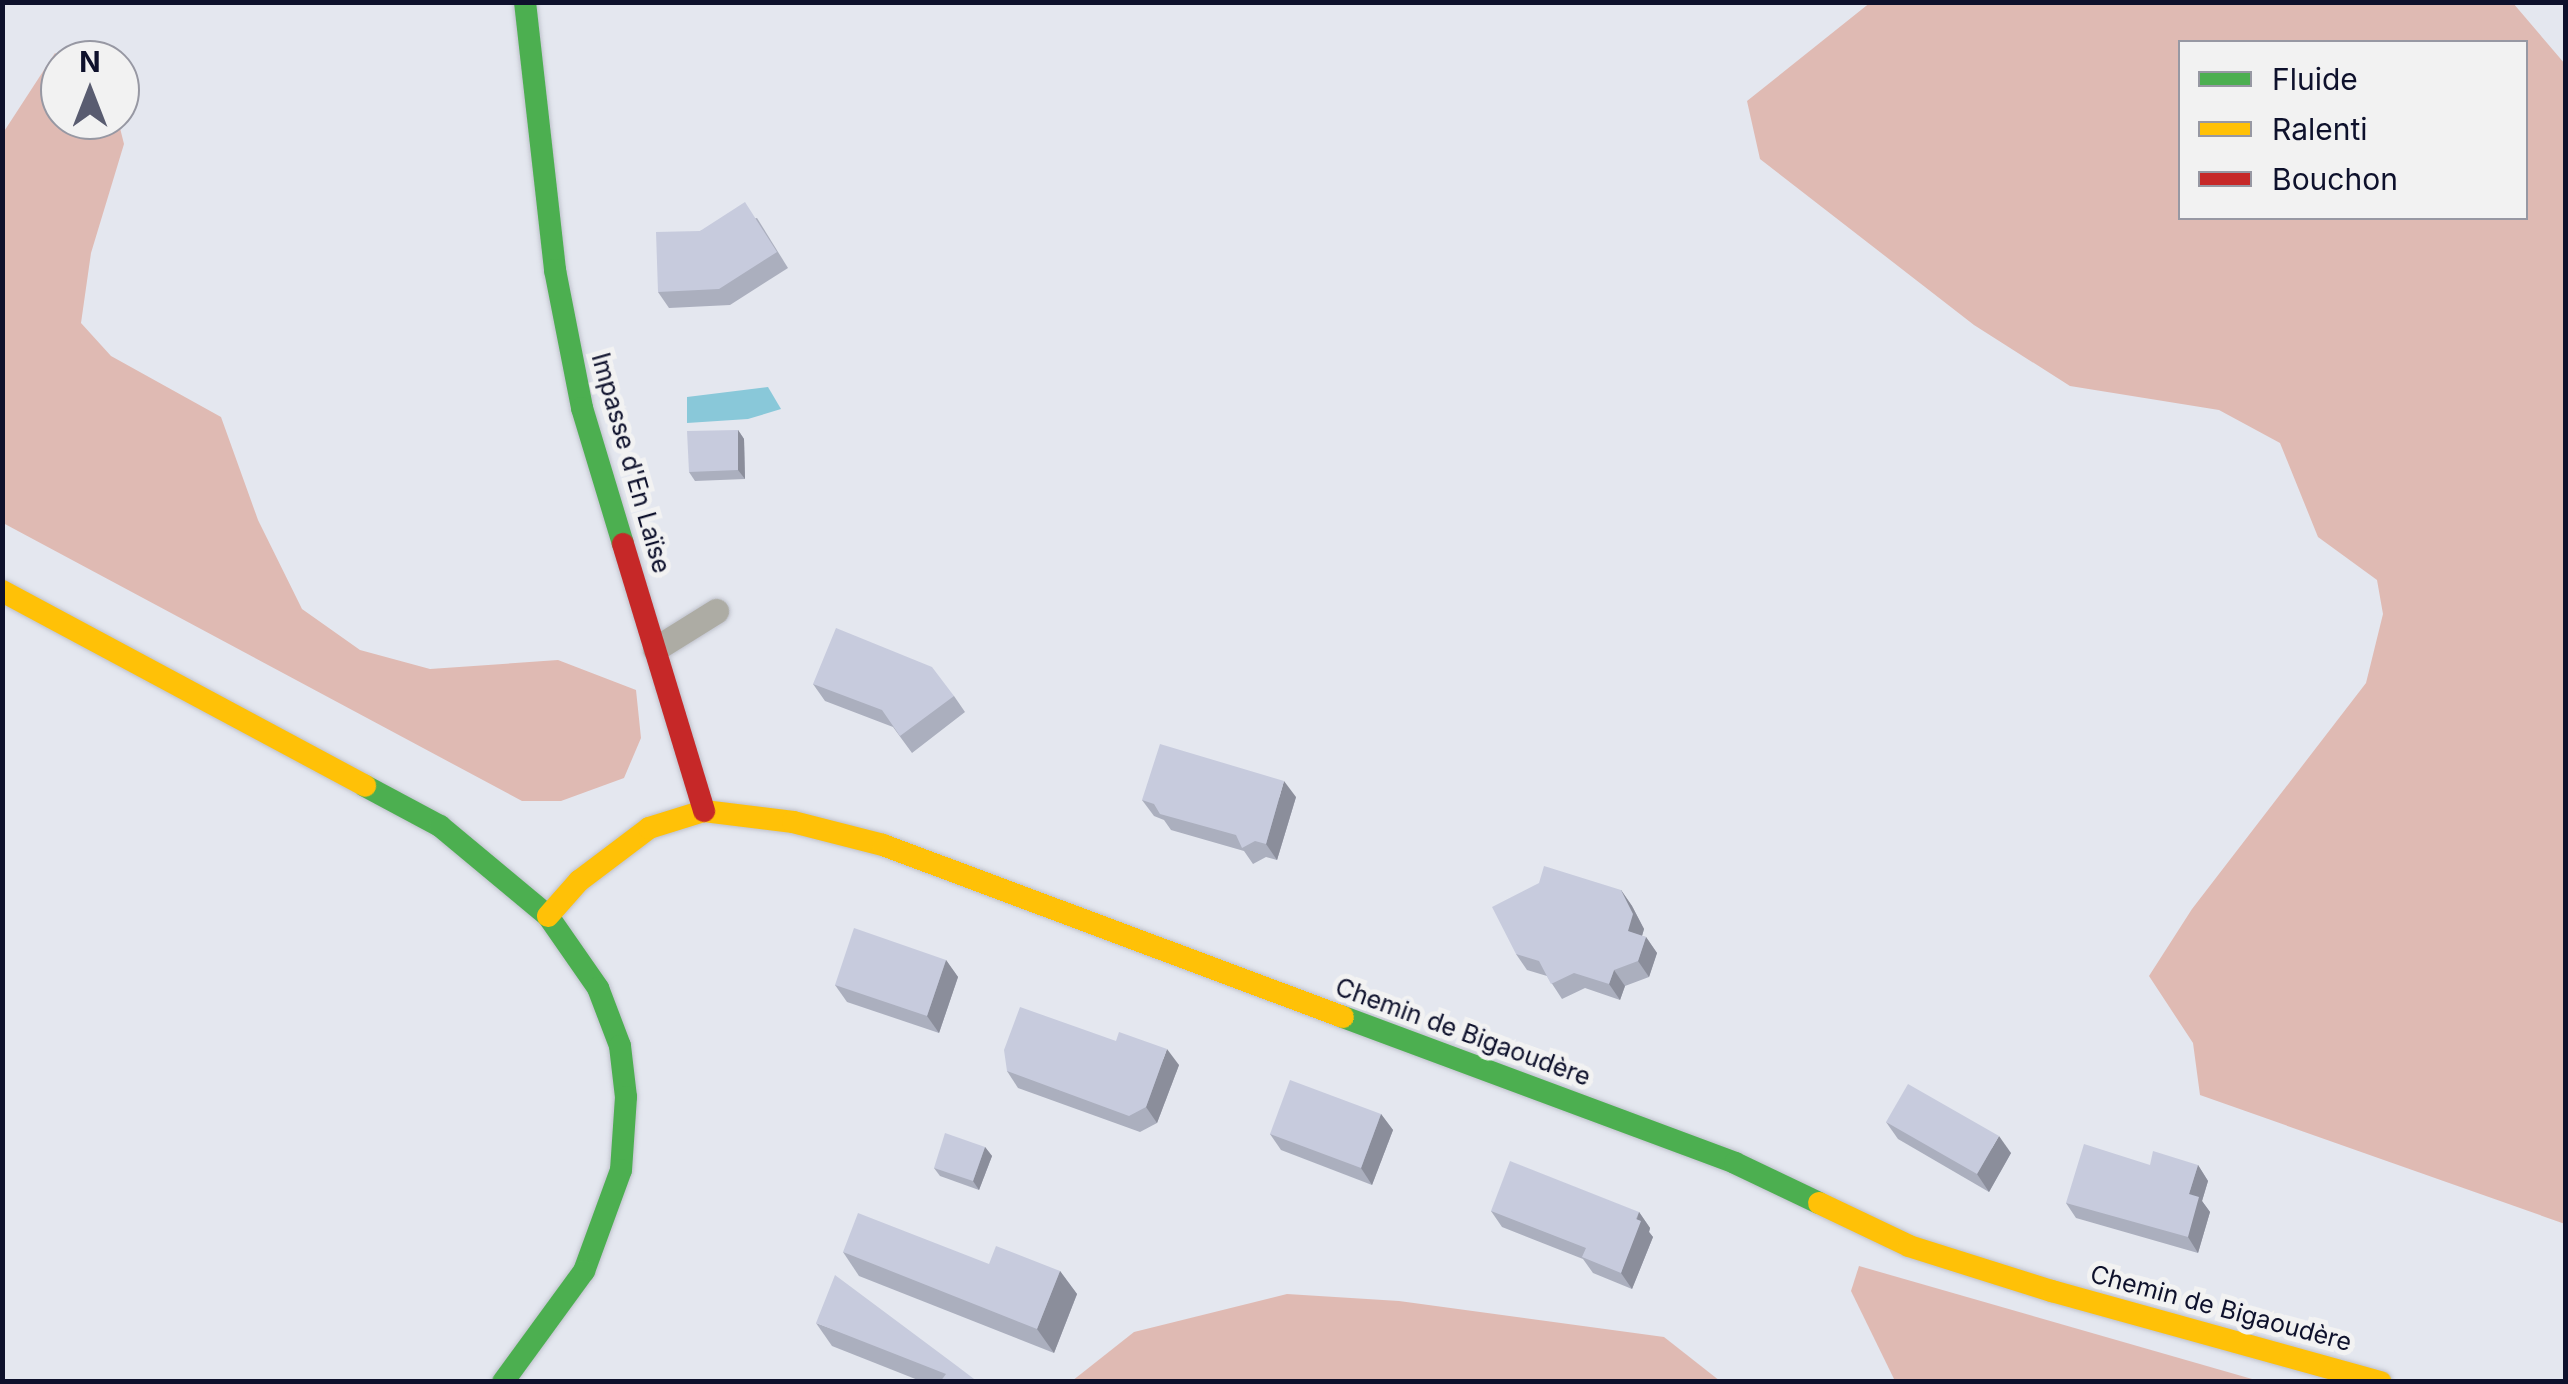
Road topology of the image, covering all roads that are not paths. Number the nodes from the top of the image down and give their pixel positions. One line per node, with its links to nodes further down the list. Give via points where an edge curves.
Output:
1 (525, 2): 4 (street, Impasse d'En Laïse, via 555,270 582,408)
2 (2, 590): 6 (street, via 440,826)
3 (716, 612): 4 (lane)
4 (655, 649): 5 (street, Impasse d'En Laïse)
5 (704, 811): 6 (street, Chemin de Bigaoudère, via 648,828 579,881); 8 (street, Chemin de Bigaoudère, via 794,822 883,844 1735,1162 1909,1246)
6 (548, 916): 7 (street, via 598,988 620,1046 626,1097 622,1170 584,1271)
7 (503, 1382)
8 (2382, 1382)

